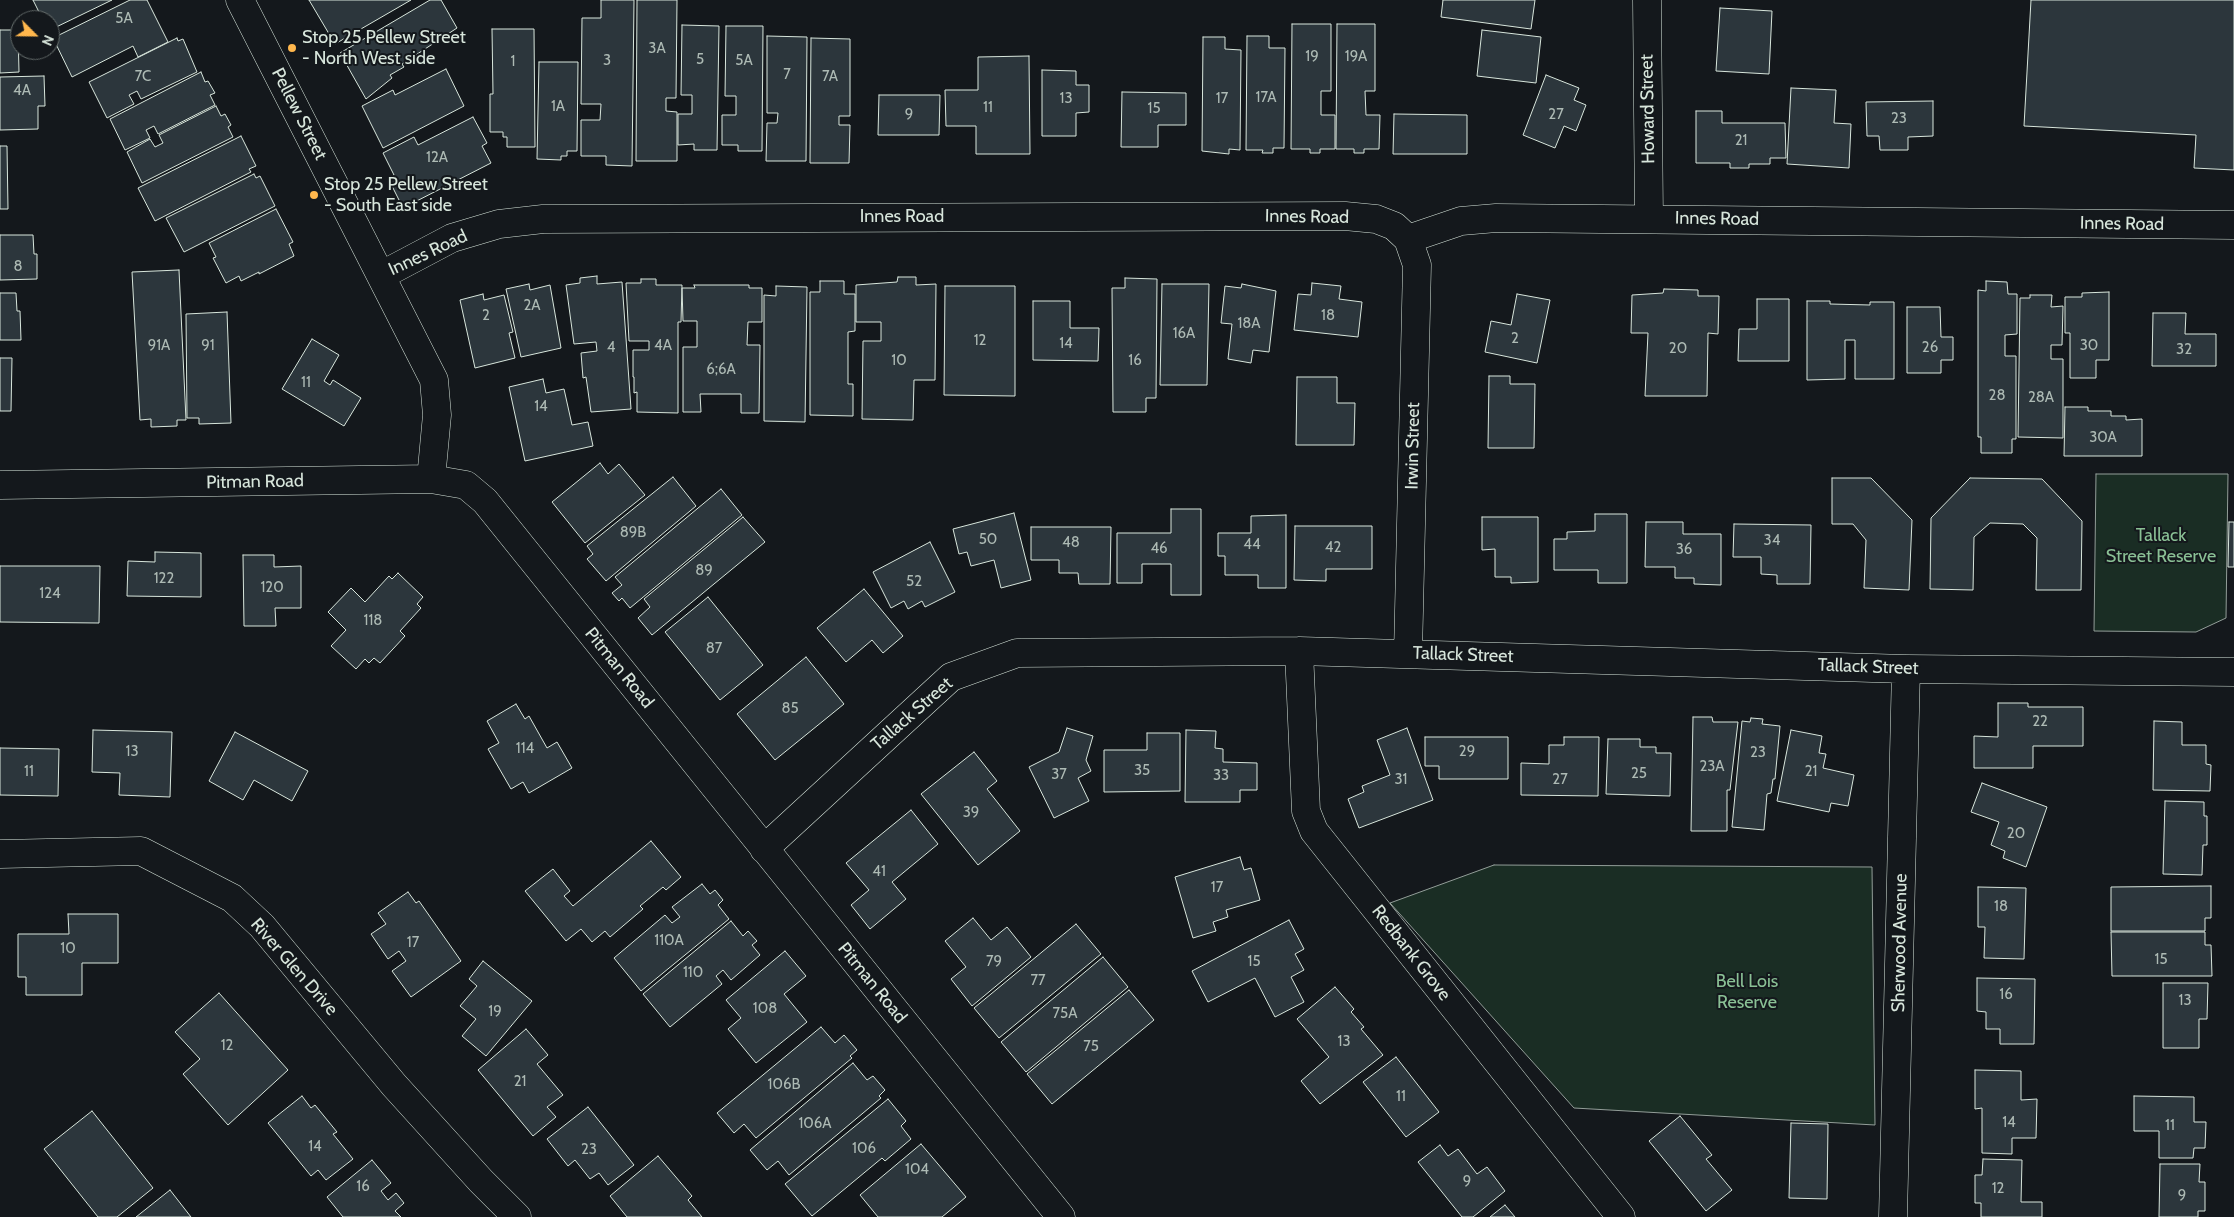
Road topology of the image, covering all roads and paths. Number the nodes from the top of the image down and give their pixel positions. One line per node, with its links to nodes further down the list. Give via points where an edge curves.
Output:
1 (240, 0): 6 (street, Pellew Street)
2 (1646, 0): 3 (street, Howard Street)
3 (1649, 219): 4 (street, Innes Road); 5 (street, Innes Road, via 1461,221)
4 (2234, 225)
5 (1408, 239): 6 (street, Innes Road, via 1394,226 1376,219 1346,216 543,218 498,224 452,238); 10 (street, Irwin Street, via 1417,265)
6 (382, 275): 7 (street, Pellew Street, via 434,380 438,415)
7 (431, 479): 8 (street, Pitman Road); 13 (street, Pitman Road, via 466,485 485,501)
8 (0, 485)
9 (1299, 651): 10 (street, Tallack Street); 13 (street, Tallack Street, via 1017,653 951,677); 17 (street, Redbank Grove, via 1306,811 1314,830)
10 (1408, 654): 11 (street, Tallack Street)
11 (1906, 669): 12 (street, Tallack Street); 18 (street, Sherwood Avenue)
12 (2234, 672)
13 (764, 849): 16 (street, Pitman Road)
14 (0, 854): 15 (street, River Glen Drive, via 141,851 232,898 262,926 394,1085)
15 (517, 1217)
16 (1061, 1217)
17 (1621, 1217)
18 (1893, 1217)

